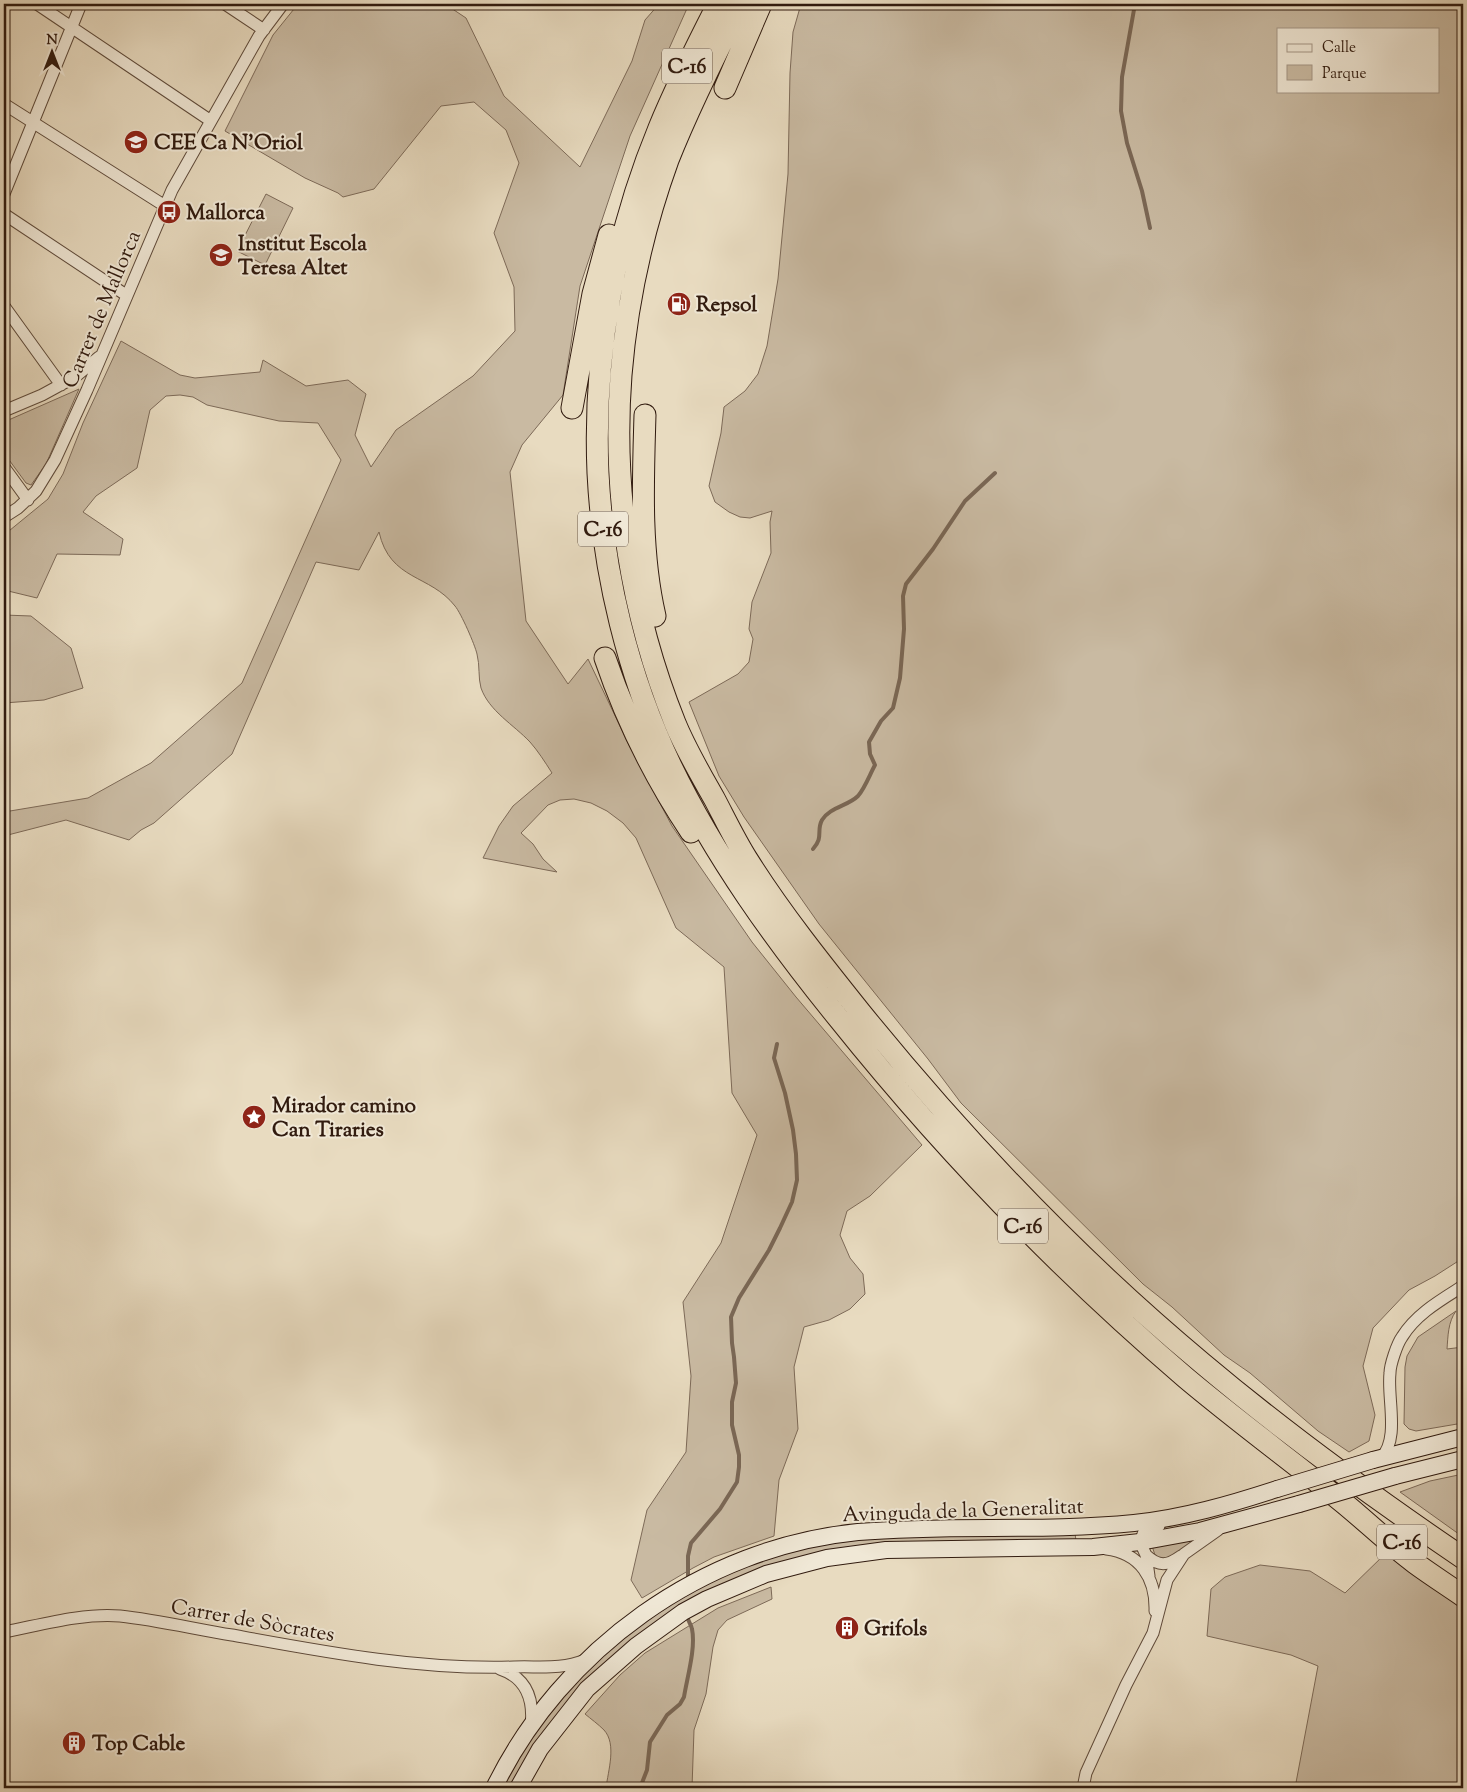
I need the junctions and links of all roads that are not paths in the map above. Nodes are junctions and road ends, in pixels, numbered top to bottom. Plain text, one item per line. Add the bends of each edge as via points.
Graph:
1 (37, 4) edge
2 (81, 4) edge
3 (225, 4) edge
4 (284, 4) edge
5 (718, 4) edge
6 (741, 4) edge
7 (760, 4) edge
8 (71, 28) junction
9 (264, 30) junction
10 (725, 88) dead end
11 (4, 104) edge
12 (211, 121) junction
13 (33, 123) junction
14 (658, 129) junction
15 (4, 194) edge
16 (165, 206) junction
17 (4, 214) edge
18 (126, 295) junction
19 (4, 306) edge
20 (100, 356) junction
21 (61, 384) junction
22 (572, 408) dead end
23 (4, 412) edge
24 (645, 415) dead end
25 (4, 467) edge
26 (28, 500) junction
27 (4, 517) edge
28 (605, 658) dead end
29 (700, 773) junction
30 (753, 904) junction
31 (1463, 1286) edge
32 (1463, 1437) edge
33 (1391, 1438) junction
34 (1416, 1449) junction
35 (1377, 1459) junction
36 (1463, 1459) edge
37 (1243, 1500) junction
38 (1341, 1501) junction
39 (1271, 1512) junction
40 (1093, 1547) junction
41 (1143, 1548) junction
42 (1184, 1554) junction
43 (1463, 1558) edge
44 (1150, 1576) junction
45 (1463, 1583) edge
46 (1463, 1596) edge
47 (4, 1632) edge
48 (1153, 1633) junction
49 (586, 1660) junction
50 (496, 1668) junction
51 (530, 1729) junction
52 (494, 1788) edge
53 (518, 1788) edge
54 (1083, 1788) edge

1 - 8 street
2 - 8 street
3 - 9 street
4 - 9 street, Carrer de Mallorca
5 - 14 highway, C-16
6 - 29 highway, C-16 via 683,126 656,196 632,292 621,379 619,467 634,583 663,690 687,750
7 - 10 highway
8 - 12 street
8 - 13 street
9 - 12 street, Carrer de Mallorca
11 - 13 street
12 - 16 street, Carrer de Mallorca
13 - 15 street
13 - 16 street
14 - 22 highway via 634,165 601,263
14 - 30 highway, C-16 via 623,236 604,334 598,441 604,534 623,631 657,734 702,825
16 - 18 street, Carrer de Mallorca
17 - 18 street
18 - 20 street, Carrer de Mallorca
19 - 21 street
20 - 21 street
20 - 26 street, Carrer de Mallorca via 55,460
21 - 23 street
24 - 29 highway via 644,524 649,581 667,667
25 - 26 street
26 - 27 street, Carrer de Mallorca
28 - 30 highway via 636,737 668,795 722,877
29 - 43 highway, C-16 via 746,857 831,975 944,1112 1033,1207 1122,1293 1230,1386 1321,1458
30 - 38 highway, C-16 via 870,1058 1019,1222 1183,1375
31 - 33 street via 1419,1316 1401,1338 1390,1372
32 - 34 street, Avinguda de la Generalitat
33 - 34 street via 1395,1444
33 - 35 street via 1386,1453
34 - 35 street, Avinguda de la Generalitat
35 - 37 street, Avinguda de la Generalitat, bridge
36 - 39 street, Avinguda de la Generalitat, bridge
37 - 41 street via 1220,1514 1145,1529
37 - 49 street, Avinguda de la Generalitat via 1136,1523 856,1532 810,1540 764,1552 682,1589 627,1625
38 - 45 highway, C-16
38 - 46 highway via 1412,1561
39 - 41 street, Avinguda de la Generalitat
39 - 42 street via 1215,1531
40 - 41 street, Avinguda de la Generalitat
40 - 44 street via 1129,1556
40 - 53 street, Avinguda de la Generalitat via 886,1550 827,1558 766,1574 707,1599 664,1624 636,1646 587,1689 540,1750
41 - 42 street via 1154,1563 1172,1563
41 - 44 street
42 - 48 street via 1167,1580
44 - 48 street via 1154,1590
47 - 50 street, Carrer de Sòcrates via 78,1618 120,1616 349,1657
48 - 54 street via 1089,1766
49 - 50 street, Carrer de Sòcrates via 554,1668
49 - 51 street, Avinguda de la Generalitat
50 - 51 street, Carrer de Sòcrates via 508,1672 524,1685 532,1703
51 - 52 street, Avinguda de la Generalitat

